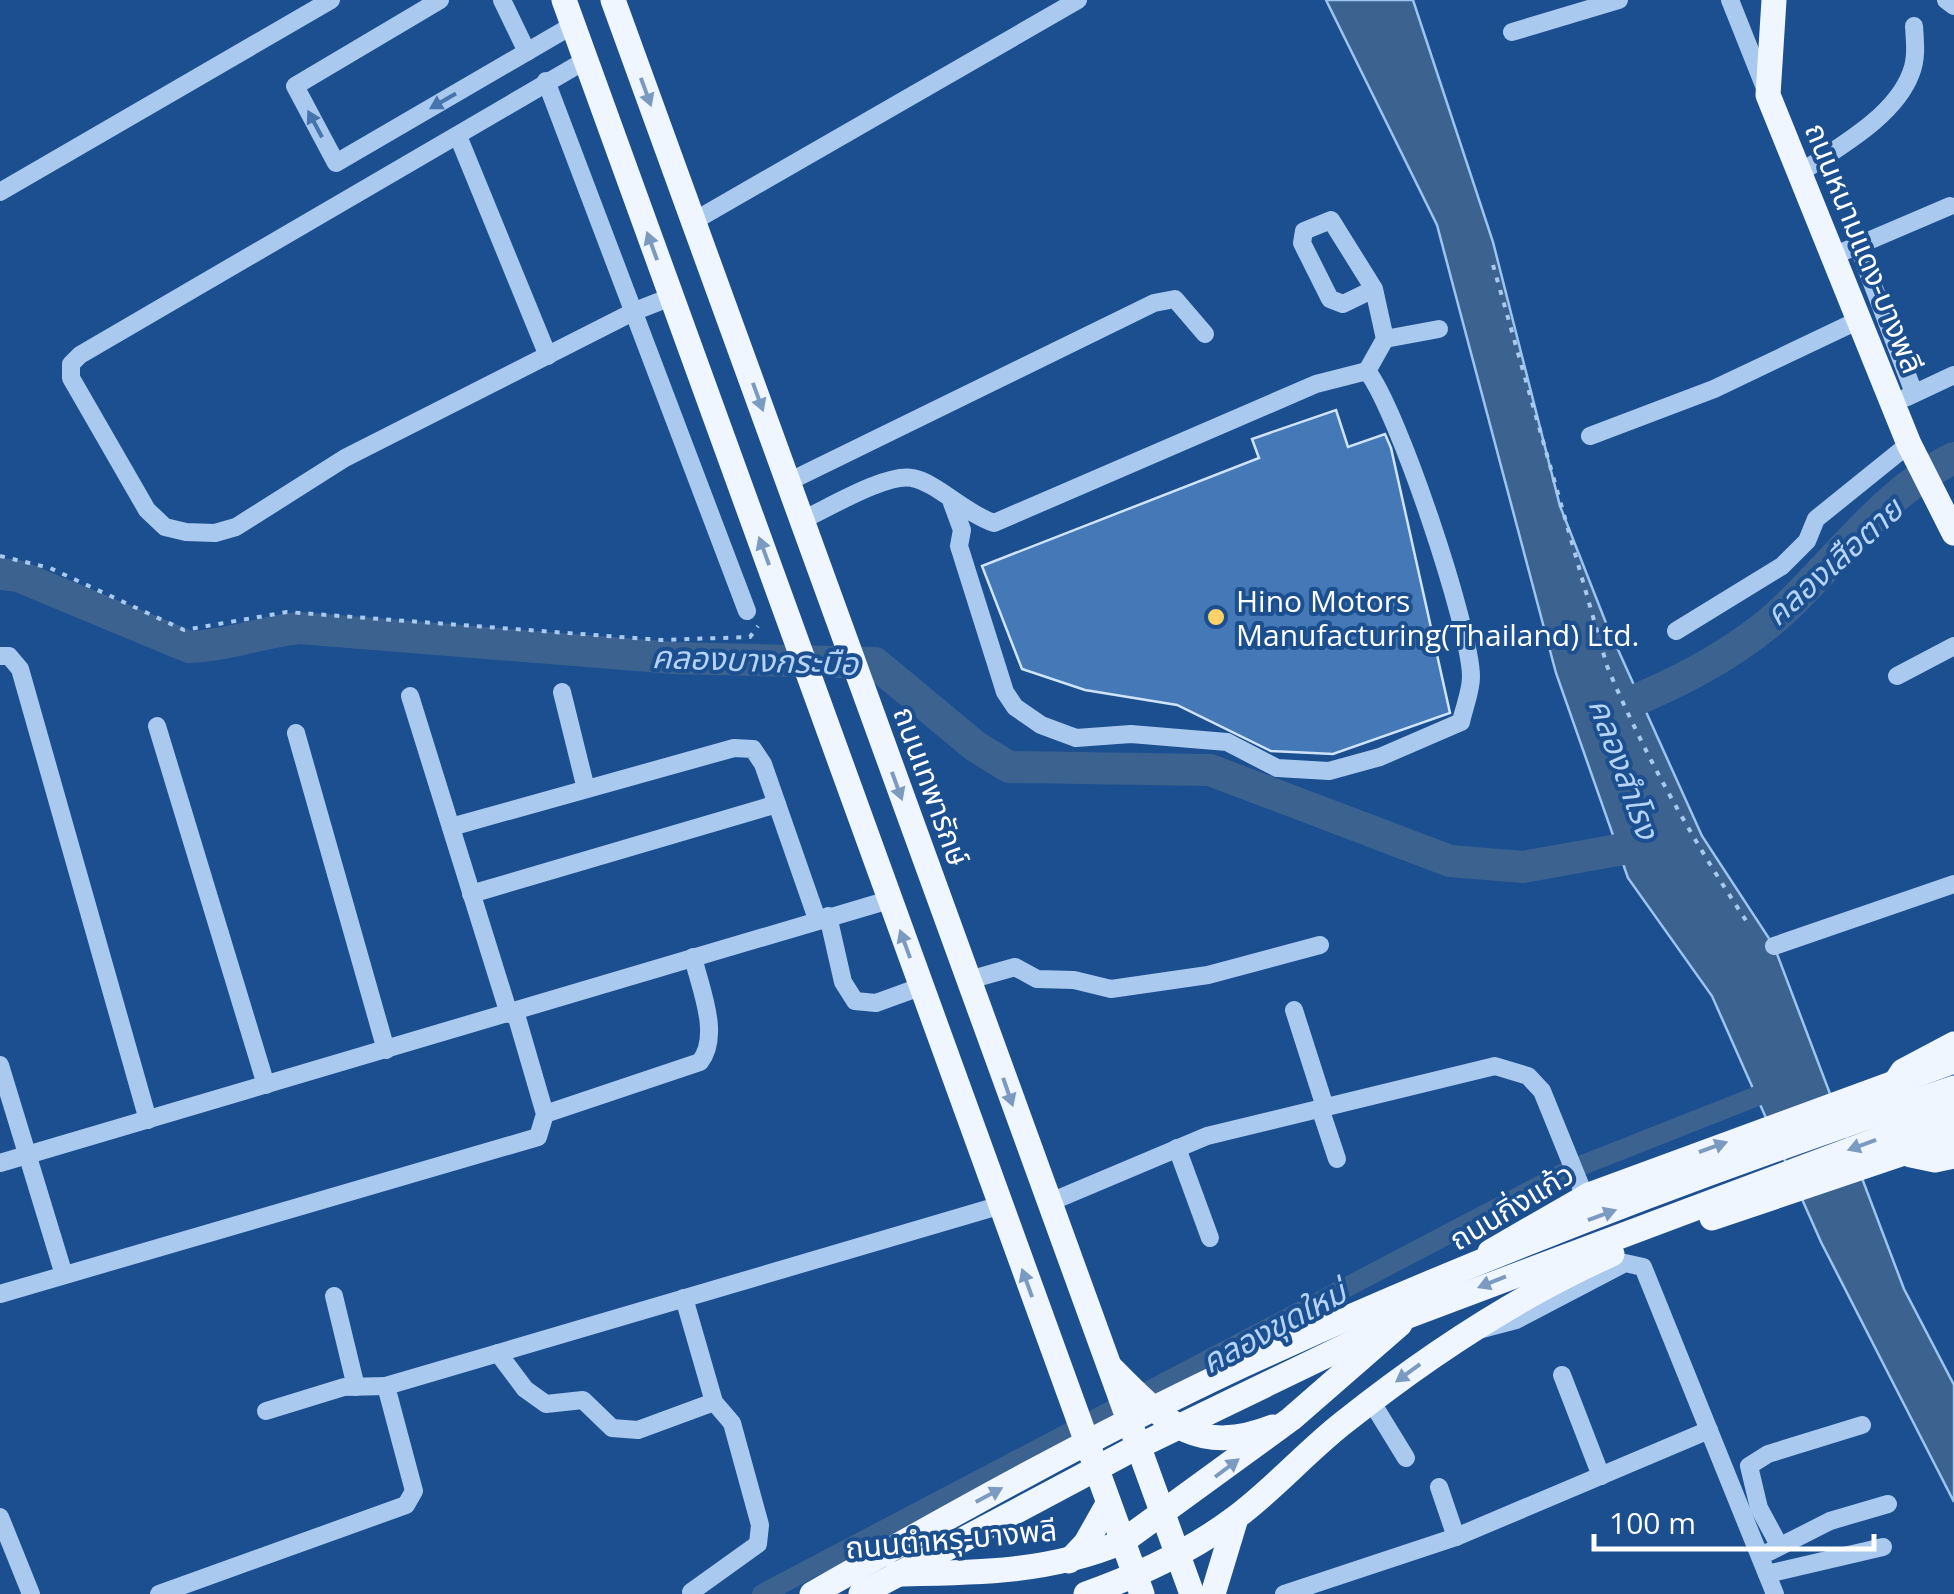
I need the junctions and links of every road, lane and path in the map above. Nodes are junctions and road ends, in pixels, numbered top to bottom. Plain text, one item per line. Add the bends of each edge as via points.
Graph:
1 (331, 0) edge
2 (440, 0) edge
3 (502, 0) edge
4 (564, 0) edge
5 (614, 0) edge
6 (1078, 0) edge
7 (1619, 0) edge
8 (1730, 0) edge
9 (1774, 0) edge
10 (1946, 0) edge
11 (1954, 6) edge
12 (573, 25) junction
13 (1914, 26) dead end
14 (1512, 32) dead end
15 (528, 52) junction
16 (586, 60) junction
17 (546, 81) junction
18 (1768, 96) junction
19 (458, 136) junction
20 (674, 168) junction
21 (1800, 173) junction
22 (630, 185) junction
23 (0, 192) edge
24 (1950, 206) dead end
25 (694, 220) junction
26 (1858, 246) junction
27 (1833, 256) junction
28 (1494, 265) dead end
29 (1374, 289) junction
30 (671, 297) junction
31 (635, 311) junction
32 (1859, 320) junction
33 (1439, 328) dead end
34 (1205, 334) dead end
35 (1384, 339) junction
36 (548, 356) junction
37 (1367, 371) junction
38 (1954, 374) edge
39 (1904, 398) junction
40 (1590, 436) dead end
41 (1913, 452) junction
42 (788, 482) junction
43 (952, 503) junction
44 (802, 520) junction
45 (1954, 533) edge
46 (0, 556) edge
47 (753, 615) joint
48 (1676, 631) dead end
49 (1954, 646) edge
50 (0, 656) edge
51 (1897, 676) dead end
52 (562, 692) dead end
53 (410, 696) dead end
54 (158, 726) dead end
55 (296, 733) dead end
56 (586, 789) junction
57 (778, 804) junction
58 (451, 827) junction
59 (1954, 884) edge
60 (471, 894) junction
61 (889, 900) junction
62 (823, 918) junction
63 (1749, 925) dead end
64 (1320, 945) dead end
65 (1774, 946) dead end
66 (694, 957) junction
67 (969, 980) junction
68 (920, 987) junction
69 (1294, 1010) dead end
70 (512, 1012) junction
71 (1954, 1044) edge
72 (386, 1050) junction
73 (1954, 1061) edge
74 (0, 1065) edge
75 (266, 1085) junction
76 (1954, 1088) edge
77 (1323, 1108) junction
78 (1954, 1111) edge
79 (546, 1114) junction
80 (148, 1120) junction
81 (1954, 1136) edge
82 (1177, 1148) junction
83 (27, 1156) junction
84 (1954, 1156) edge
85 (1337, 1159) dead end
86 (0, 1164) edge
87 (1584, 1189) junction
88 (1048, 1203) junction
89 (998, 1206) junction
90 (1210, 1238) dead end
91 (64, 1275) junction
92 (0, 1294) edge
93 (334, 1296) dead end
94 (684, 1298) junction
95 (1471, 1329) junction
96 (498, 1353) junction
97 (1105, 1362) junction
98 (1562, 1375) dead end
99 (386, 1386) junction
100 (356, 1388) junction
101 (1371, 1401) junction
102 (714, 1402) junction
103 (266, 1411) dead end
104 (1291, 1419) junction
105 (1862, 1425) dead end
106 (1709, 1430) junction
107 (1406, 1458) dead end
108 (1600, 1476) junction
109 (1439, 1487) dead end
110 (1108, 1504) junction
111 (1888, 1504) dead end
112 (1164, 1516) junction
113 (0, 1517) edge
114 (1236, 1518) junction
115 (1456, 1536) junction
116 (1122, 1542) junction
117 (1779, 1545) junction
118 (1884, 1547) dead end
119 (1178, 1555) junction
120 (1069, 1561) junction
121 (1764, 1566) junction
122 (1138, 1584) edge
123 (179, 1590) edge
124 (691, 1592) edge
125 (31, 1594) edge
126 (159, 1594) edge
127 (795, 1594) edge
128 (812, 1594) edge
129 (861, 1594) edge
130 (1086, 1594) edge
131 (1192, 1594) edge
132 (1213, 1594) edge
133 (1284, 1594) edge
134 (1775, 1594) edge

1 - 23 street
15 -> 2 street via 336,163 295,86
3 - 15 street
4 - 12 main road
5 -> 20 main road, ถนนเทพารักษ์
6 - 25 street
7 - 14 street
8 - 18 street, ถนนหนามแดง-บางพลี
9 - 18 main road, ถนนหนามแดง-บางพลี
10 - 11 street
12 - 15 street
12 - 16 main road
13 - 21 street via 1915,57 1902,91
16 - 17 street
16 - 22 main road
17 - 19 street
17 - 31 street
18 - 21 main road, ถนนหนามแดง-บางพลี
19 - 36 street
19 - 36 street via 96,345 71,364 70,378 147,510 165,527 215,533 236,528 345,458
20 - 22 main road
20 - 25 main road, ถนนเทพารักษ์
21 - 27 main road, ถนนหนามแดง-บางพลี
30 -> 22 main road
24 - 26 street
25 -> 42 main road, ถนนเทพารักษ์
26 - 27 street
26 - 39 street
27 - 32 main road, ถนนหนามแดง-บางพลี
28 - 63 path via 1606,666 1696,845
29 - 29 street via 1343,304 1330,299 1302,244 1304,231 1332,220
29 - 35 street
30 - 31 street
61 -> 30 main road
31 - 36 street
31 - 47 street
32 - 39 main road, ถนนหนามแดง-บางพลี
32 - 40 street via 1714,389
33 - 35 street
34 - 42 street via 1175,299 1154,302
35 - 37 street
37 - 43 street via 1316,384 994,524
37 - 43 street via 1378,383 1454,588 1472,678 1460,722 1380,757 1329,772 1277,768 1227,742 1122,734 1076,738 1041,725 1004,692
38 - 39 street
39 - 41 main road, ถนนหนามแดง-บางพลี
41 - 45 main road, ถนนหนามแดง-บางพลี
41 - 48 street via 1816,519 1782,566
42 - 44 main road, ถนนเทพารักษ์
43 - 44 street via 913,478 894,478
44 -> 67 main road, ถนนเทพารักษ์
46 - 47 path via 50,568 184,630 287,612 735,640 750,637
49 - 51 street
50 - 80 street via 9,656 20,670
52 - 56 street
53 - 58 street
54 - 75 street
55 - 72 street
56 - 57 street via 734,748 752,749
56 - 58 street
57 - 60 street
57 - 62 street
58 - 60 street
59 - 65 street
60 - 70 street
61 - 62 street
68 -> 61 main road
62 - 66 street
62 - 68 street via 842,982 855,1001 876,1002
64 - 67 street via 1208,974 1111,989 1037,979 1015,967
66 - 70 street
66 - 79 street via 710,1034 700,1062
67 -> 88 main road, ถนนเทพารักษ์
68 - 89 main road
69 - 77 street
70 - 72 street
70 - 79 street
71 - 84 main road via 1904,1071 1890,1094 1912,1155
72 - 75 street
87 -> 73 main road, ถนนกิ่งแก้ว, bridge
74 - 83 street
75 - 80 street
128 -> 76 main road, bridge via 1044,1465 1368,1309 1564,1228
77 - 82 street
77 - 85 street
77 - 87 street via 1494,1066 1528,1076 1542,1091
78 -> 129 main road, bridge via 1408,1316 1135,1448
79 - 91 street via 538,1137 526,1142
80 - 83 street
81 - 95 main road, bridge via 1612,1254
82 - 88 street
82 - 90 street
83 - 86 street
83 - 91 street
87 - 104 main road, ถนนกิ่งแก้ว via 1442,1288
88 - 97 main road, ถนนเทพารักษ์
89 - 94 street
110 -> 89 main road, bridge
91 - 92 street
93 - 100 street
94 - 96 street
94 - 102 street
95 -> 101 main road
95 - 106 street via 1509,1323 1616,1267 1638,1264 1647,1272
96 - 99 street
96 - 102 street via 524,1388 546,1404 584,1400 612,1428 638,1430
97 - 104 main road via 1184,1432 1245,1435
97 - 112 main road, ถนนเทพารักษ์, bridge
98 - 108 street
99 - 100 street
99 - 123 street via 414,1498
100 - 103 street
101 - 107 street
101 - 114 main road
102 - 124 street via 732,1423 760,1525 758,1544
112 -> 104 main road, ถนนกิ่งแก้ว
105 - 117 street via 1748,1466 1759,1508
106 - 108 street
106 - 121 street
108 - 115 street
109 - 115 street
110 - 116 main road
110 - 120 main road
111 - 117 street
112 - 116 main road, ถนนตำหรุ-บางพลี
112 - 119 main road, ถนนเทพารักษ์
113 - 125 street
114 - 119 main road
114 - 132 main road
115 - 133 street
116 - 120 main road, ถนนตำหรุ-บางพลี
116 - 122 main road
117 - 121 street
118 - 121 street
119 - 122 main road
119 - 131 main road, ถนนเทพารักษ์
120 - 127 main road, ถนนตำหรุ-บางพลี, bridge via 974,1573 870,1575
121 - 134 street
122 - 130 main road
123 - 126 street

